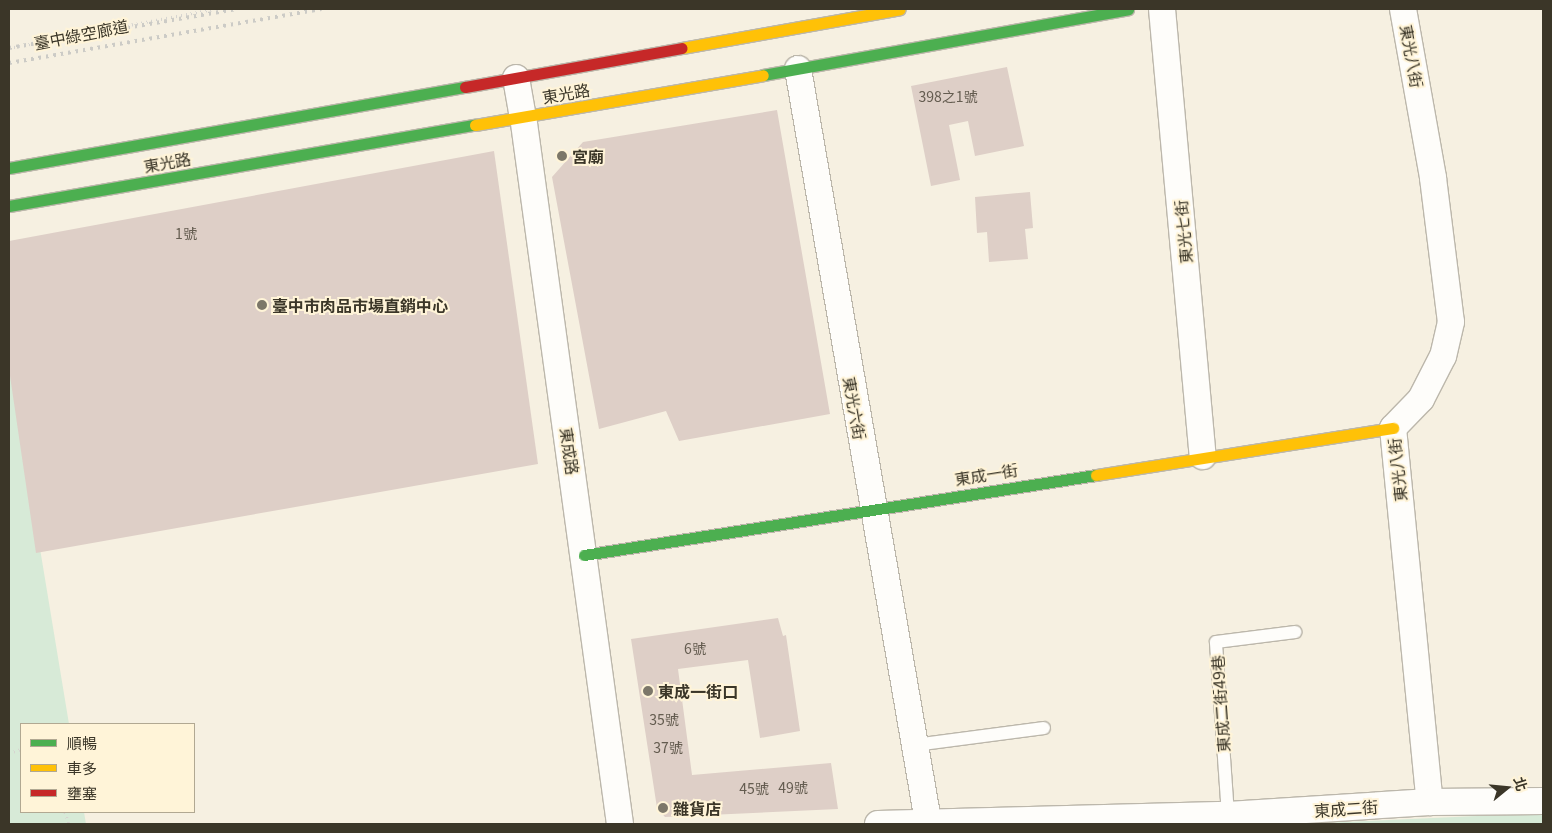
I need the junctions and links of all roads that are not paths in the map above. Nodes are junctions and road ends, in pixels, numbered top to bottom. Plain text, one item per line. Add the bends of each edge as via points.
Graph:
1 (900, 9) edge
2 (1128, 9) edge
3 (1162, 9) edge
4 (1403, 9) edge
5 (798, 69) junction
6 (516, 78) junction
7 (524, 116) junction
8 (9, 168) edge
9 (9, 206) edge
10 (1392, 428) junction
11 (1204, 456) junction
12 (873, 508) junction
13 (584, 555) junction
14 (1295, 632) dead end
15 (1044, 728) dead end
16 (915, 745) junction
17 (1543, 801) edge
18 (1430, 802) junction
19 (1228, 815) junction
20 (928, 821) junction
21 (620, 824) edge
22 (878, 824) edge

1 - 6 street, 東光路
2 - 5 street, 東光路
3 - 11 street, 東光七街
4 - 10 street, 東光八街 via 1433,178 1450,322 1443,356 1421,399
5 - 7 street, 東光路
5 - 12 street, 東光六街
6 - 7 street, 東成路
6 - 8 street, 東光路
7 - 9 street, 東光路
7 - 13 street, 東成路
10 - 11 street, 東成一街
10 - 18 street, 東光八街
11 - 12 street, 東成一街
12 - 13 street, 東成一街
12 - 16 street, 東光六街
13 - 21 street, 東成路
14 - 19 lane, 東成二街49巷 via 1216,642
15 - 16 lane
16 - 20 street, 東光六街
17 - 18 street, 東成二街
18 - 19 street, 東成二街
19 - 20 street, 東成二街
20 - 22 street, 東成二街

